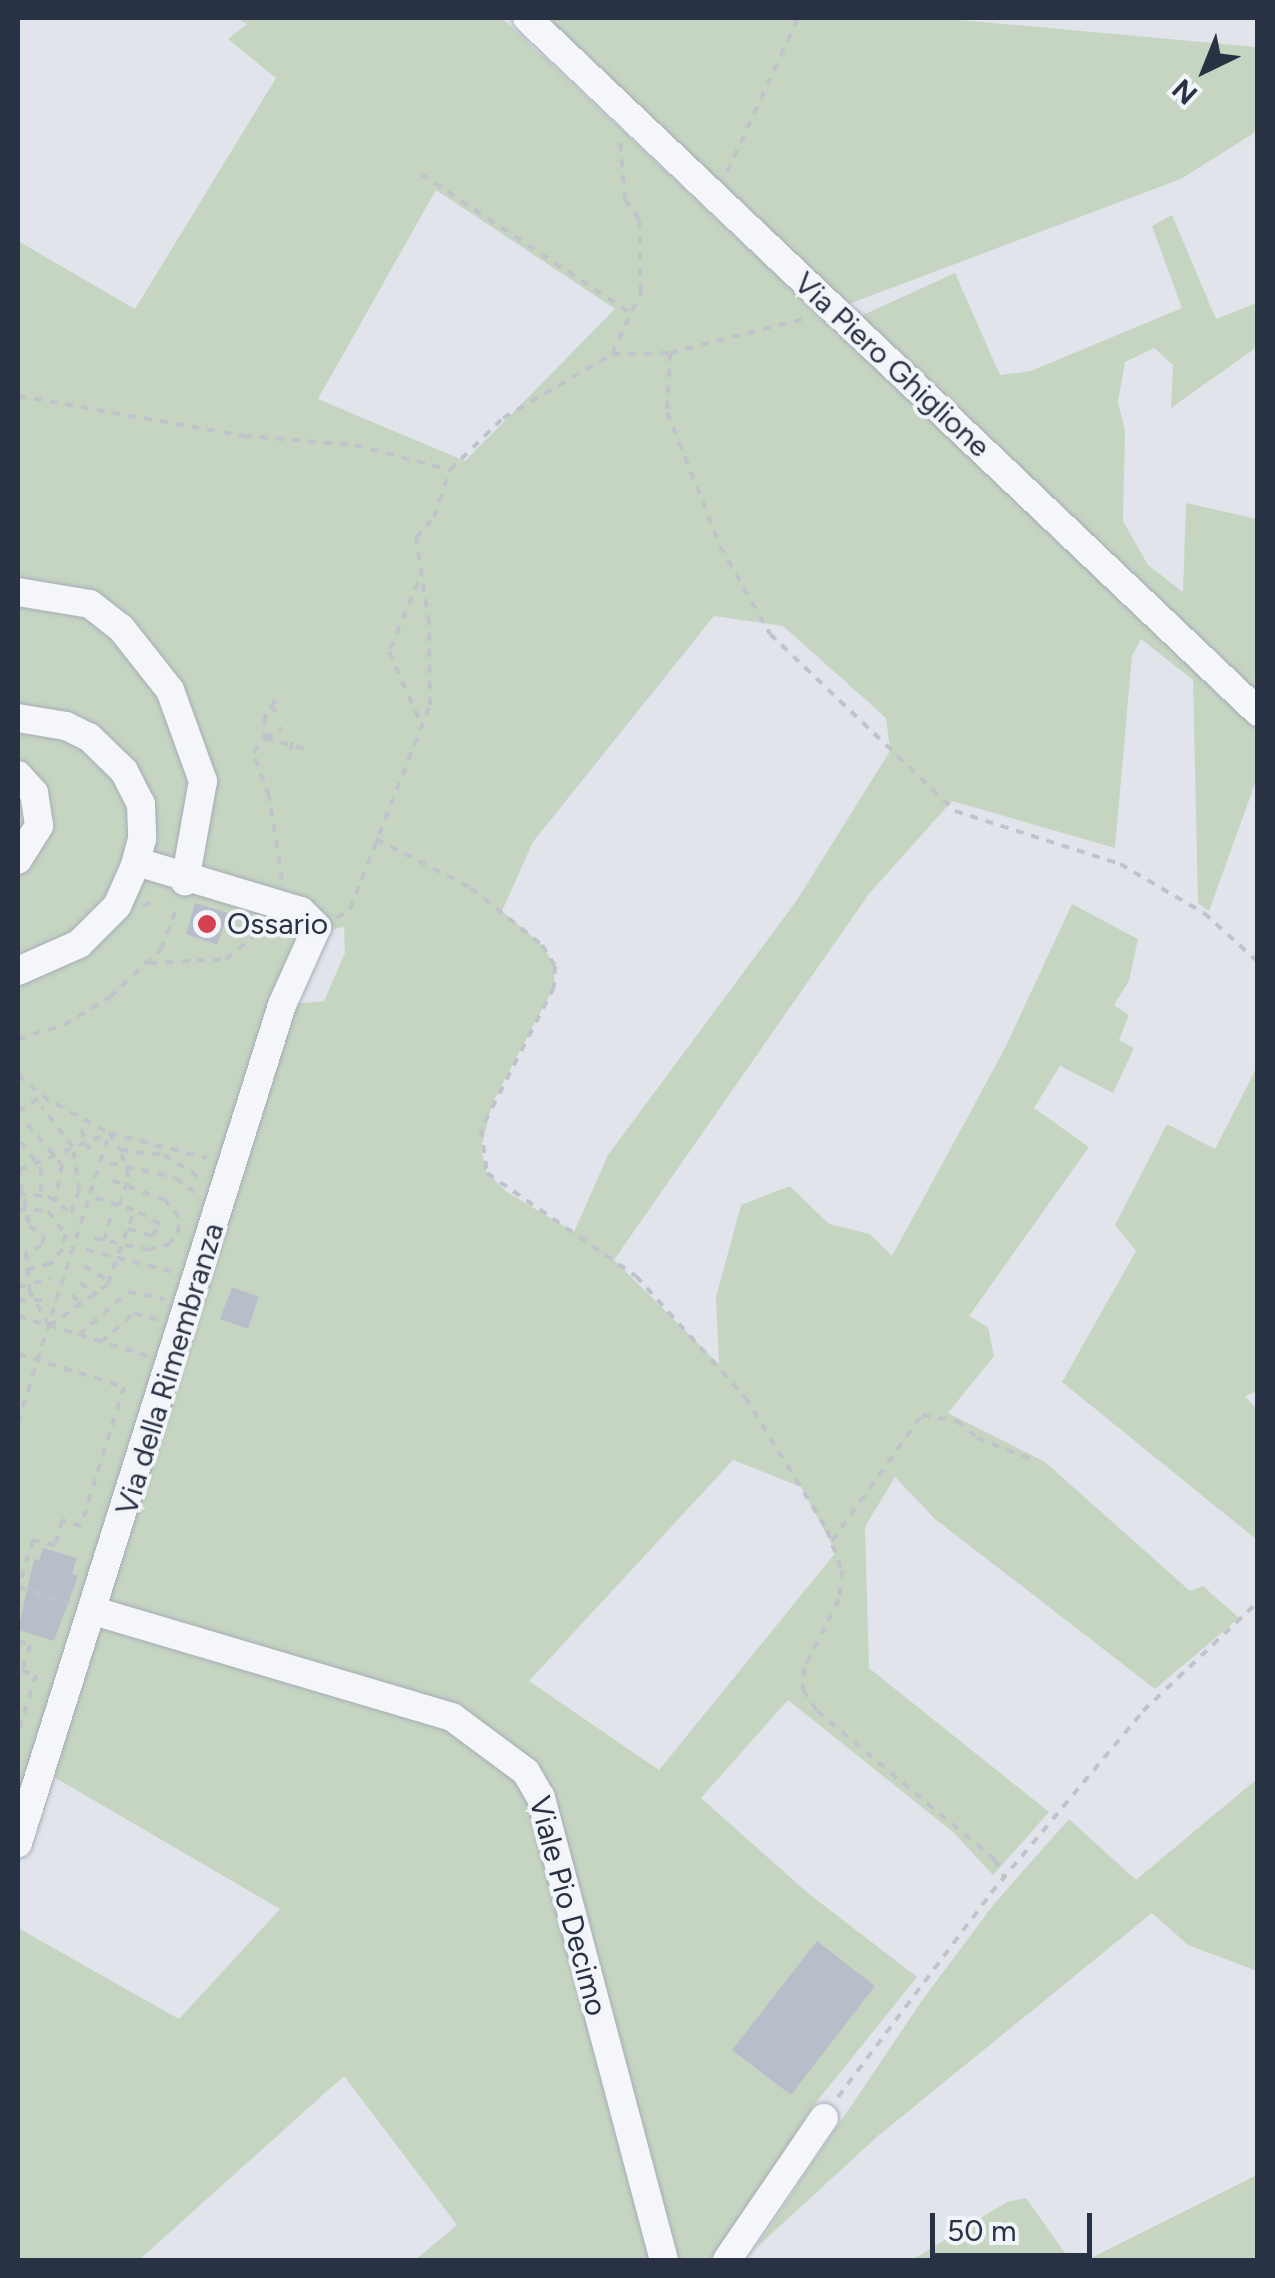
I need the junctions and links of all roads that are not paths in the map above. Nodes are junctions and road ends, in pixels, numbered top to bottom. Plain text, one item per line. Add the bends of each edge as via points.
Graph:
1 (527, 18) edge
2 (18, 592) edge
3 (1258, 712) edge
4 (18, 718) edge
5 (18, 776) edge
6 (18, 860) edge
7 (134, 868) junction
8 (186, 878) junction
9 (18, 971) edge
10 (94, 1611) junction
11 (18, 1843) edge
12 (824, 2118) road end
13 (664, 2260) edge
14 (727, 2260) edge

1 - 3 street, Via Piero Ghiglione
2 - 8 street via 90,604 120,628 170,690 203,781
4 - 7 street via 78,731 124,771 141,804
5 - 6 street via 34,793 40,826
7 - 8 street via 144,864
7 - 9 street via 124,894 95,930 57,956
8 - 10 street, Via della Rimembranza via 286,906 314,920 315,933 282,1005
10 - 11 street, Via della Rimembranza
10 - 13 street, Viale Pio Decimo via 452,1717 526,1772 541,1798
12 - 14 street

